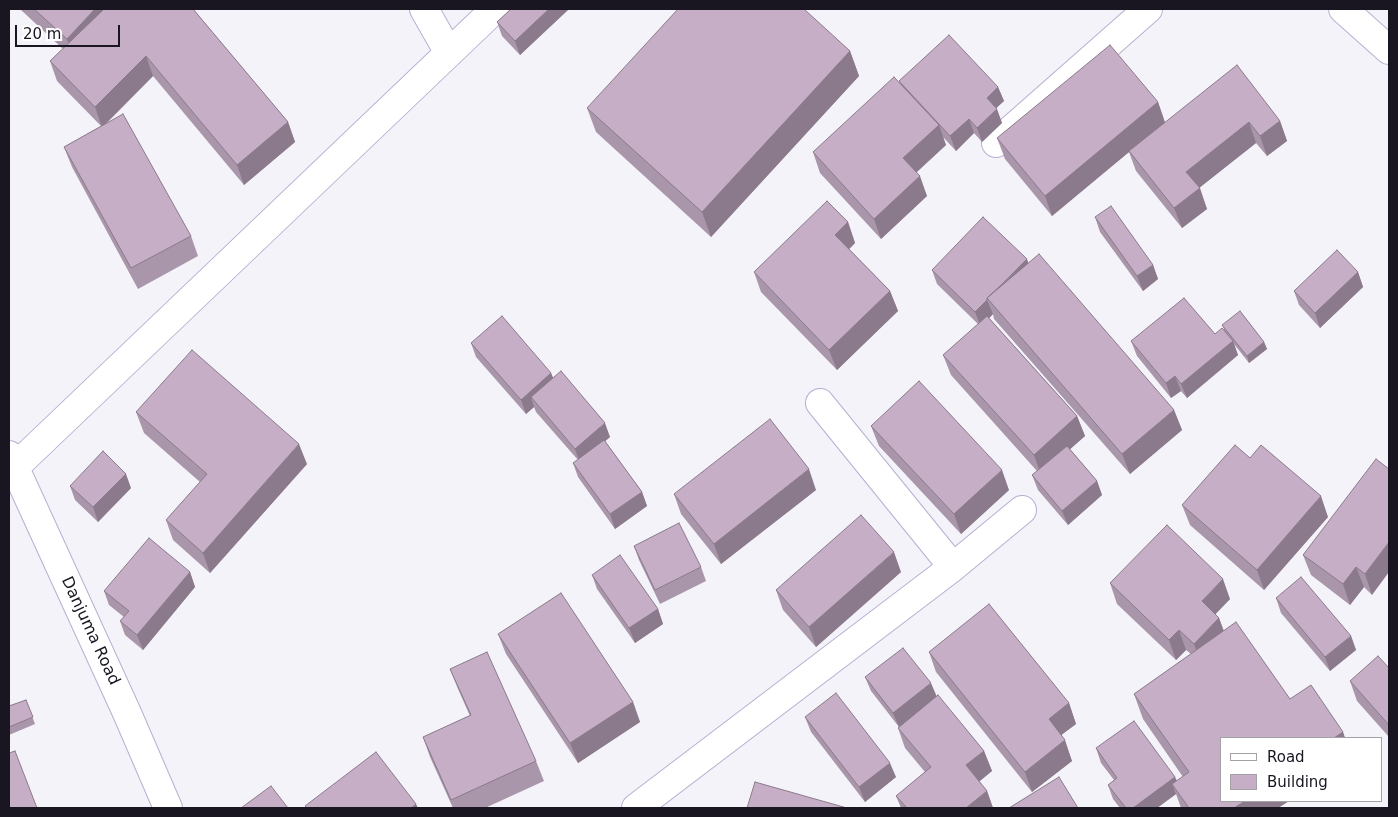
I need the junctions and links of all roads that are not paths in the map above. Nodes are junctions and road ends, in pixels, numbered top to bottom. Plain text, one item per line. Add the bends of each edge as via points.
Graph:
1 (424, 9) edge
2 (495, 9) edge
3 (1148, 9) edge
4 (1343, 9) edge
5 (1389, 50) edge
6 (449, 53) junction
7 (996, 143) dead end
8 (820, 403) dead end
9 (12, 461) edge
10 (1022, 510) dead end
11 (953, 567) junction
12 (168, 808) edge
13 (636, 808) edge

1 - 6 street
2 - 6 street
3 - 7 street
4 - 5 street
6 - 9 street
8 - 11 street
9 - 12 street, Danjuma Road
10 - 11 street
11 - 13 street

